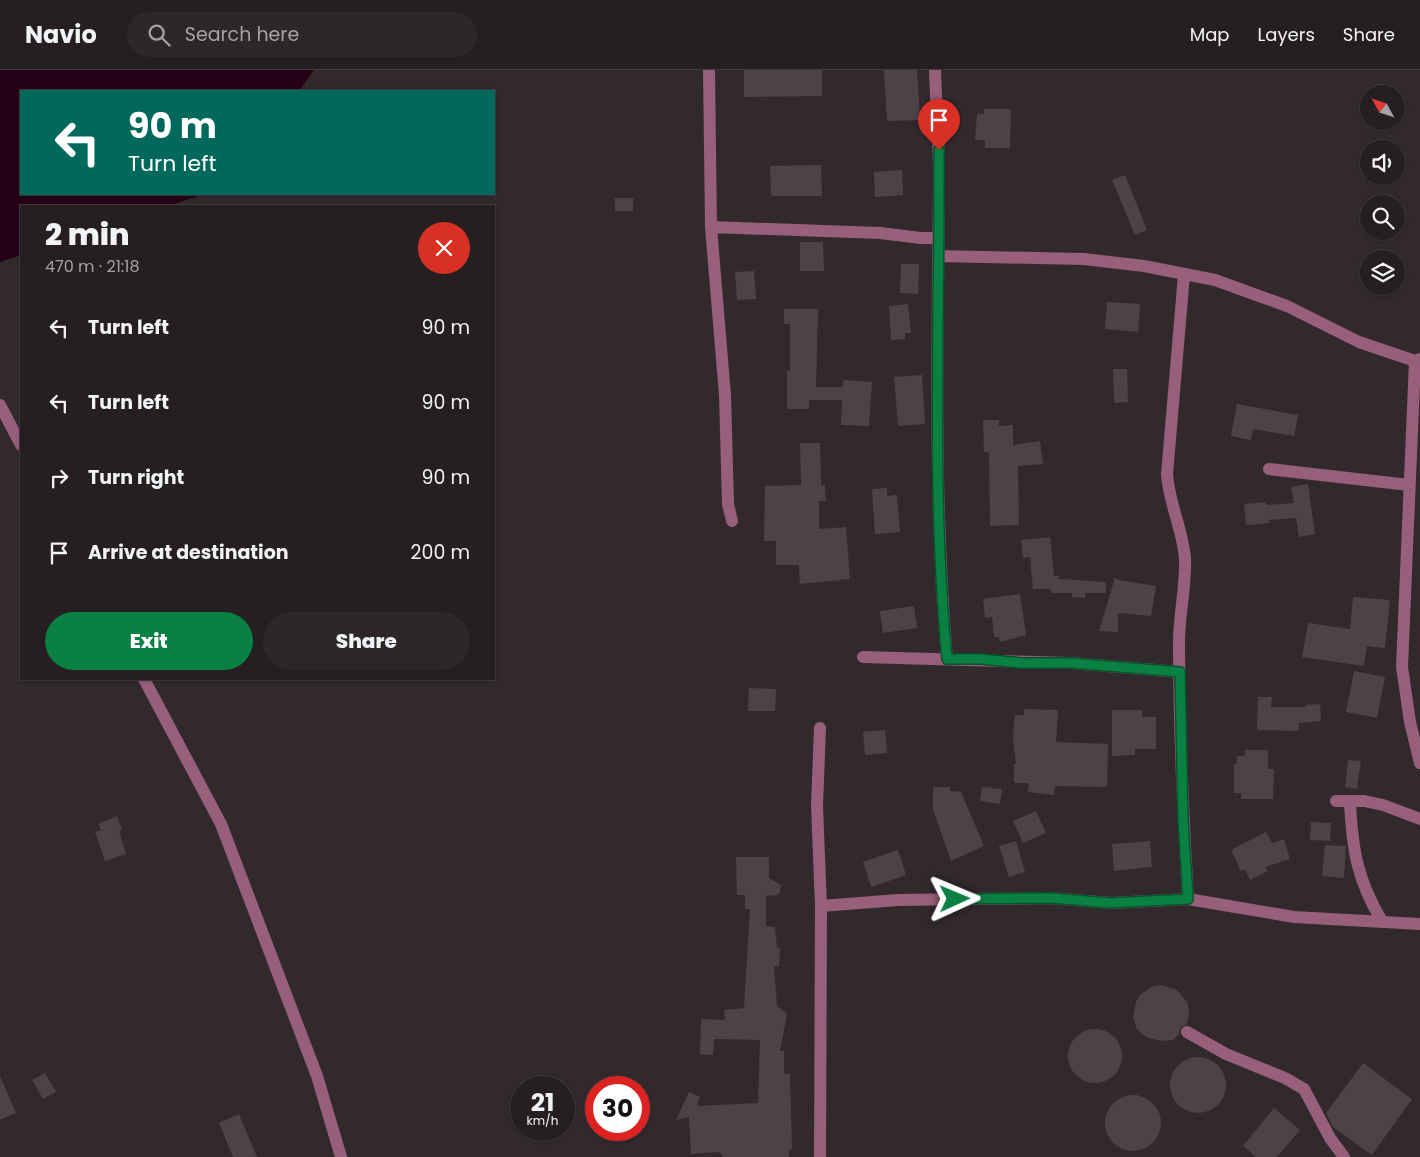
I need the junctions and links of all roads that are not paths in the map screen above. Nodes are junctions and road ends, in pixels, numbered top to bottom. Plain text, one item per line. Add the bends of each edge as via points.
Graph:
1 (709, 70) edge
2 (935, 70) edge
3 (711, 226) junction
4 (938, 238) junction
5 (938, 256) junction
6 (1184, 275) junction
7 (1417, 360) edge
8 (0, 405) edge
9 (20, 443) edge
10 (1269, 469) dead end
11 (1409, 484) junction
12 (732, 521) dead end
13 (863, 657) dead end
14 (947, 659) junction
15 (1180, 672) junction
16 (145, 680) edge
17 (820, 728) dead end
18 (1420, 763) edge
19 (1336, 801) dead end
20 (1350, 801) junction
21 (1420, 819) edge
22 (1188, 899) junction
23 (821, 906) junction
24 (1382, 921) junction
25 (1420, 924) edge
26 (1187, 1032) dead end
27 (341, 1157) edge
28 (820, 1157) edge
29 (1344, 1157) edge

1 - 3 street
2 - 4 street via 939,150
3 - 4 street via 880,232
3 - 12 street via 725,395 728,504
4 - 5 street
5 - 6 street via 1084,259 1144,266
5 - 14 street via 939,540
6 - 7 street via 1215,280 1287,306 1359,342
6 - 15 street via 1167,474 1168,491 1183,541 1185,560
7 - 11 street
8 - 9 street
10 - 11 street
11 - 18 street via 1402,667
13 - 14 street
14 - 15 street via 1071,663
15 - 22 street
16 - 27 street via 221,824 314,1067
17 - 23 street via 817,806
19 - 20 street
20 - 21 street via 1383,805
20 - 24 street via 1361,882
22 - 23 street via 1110,903 1051,898 898,900
22 - 24 street via 1294,918
23 - 28 street
24 - 25 street
26 - 29 street via 1226,1054 1304,1089

